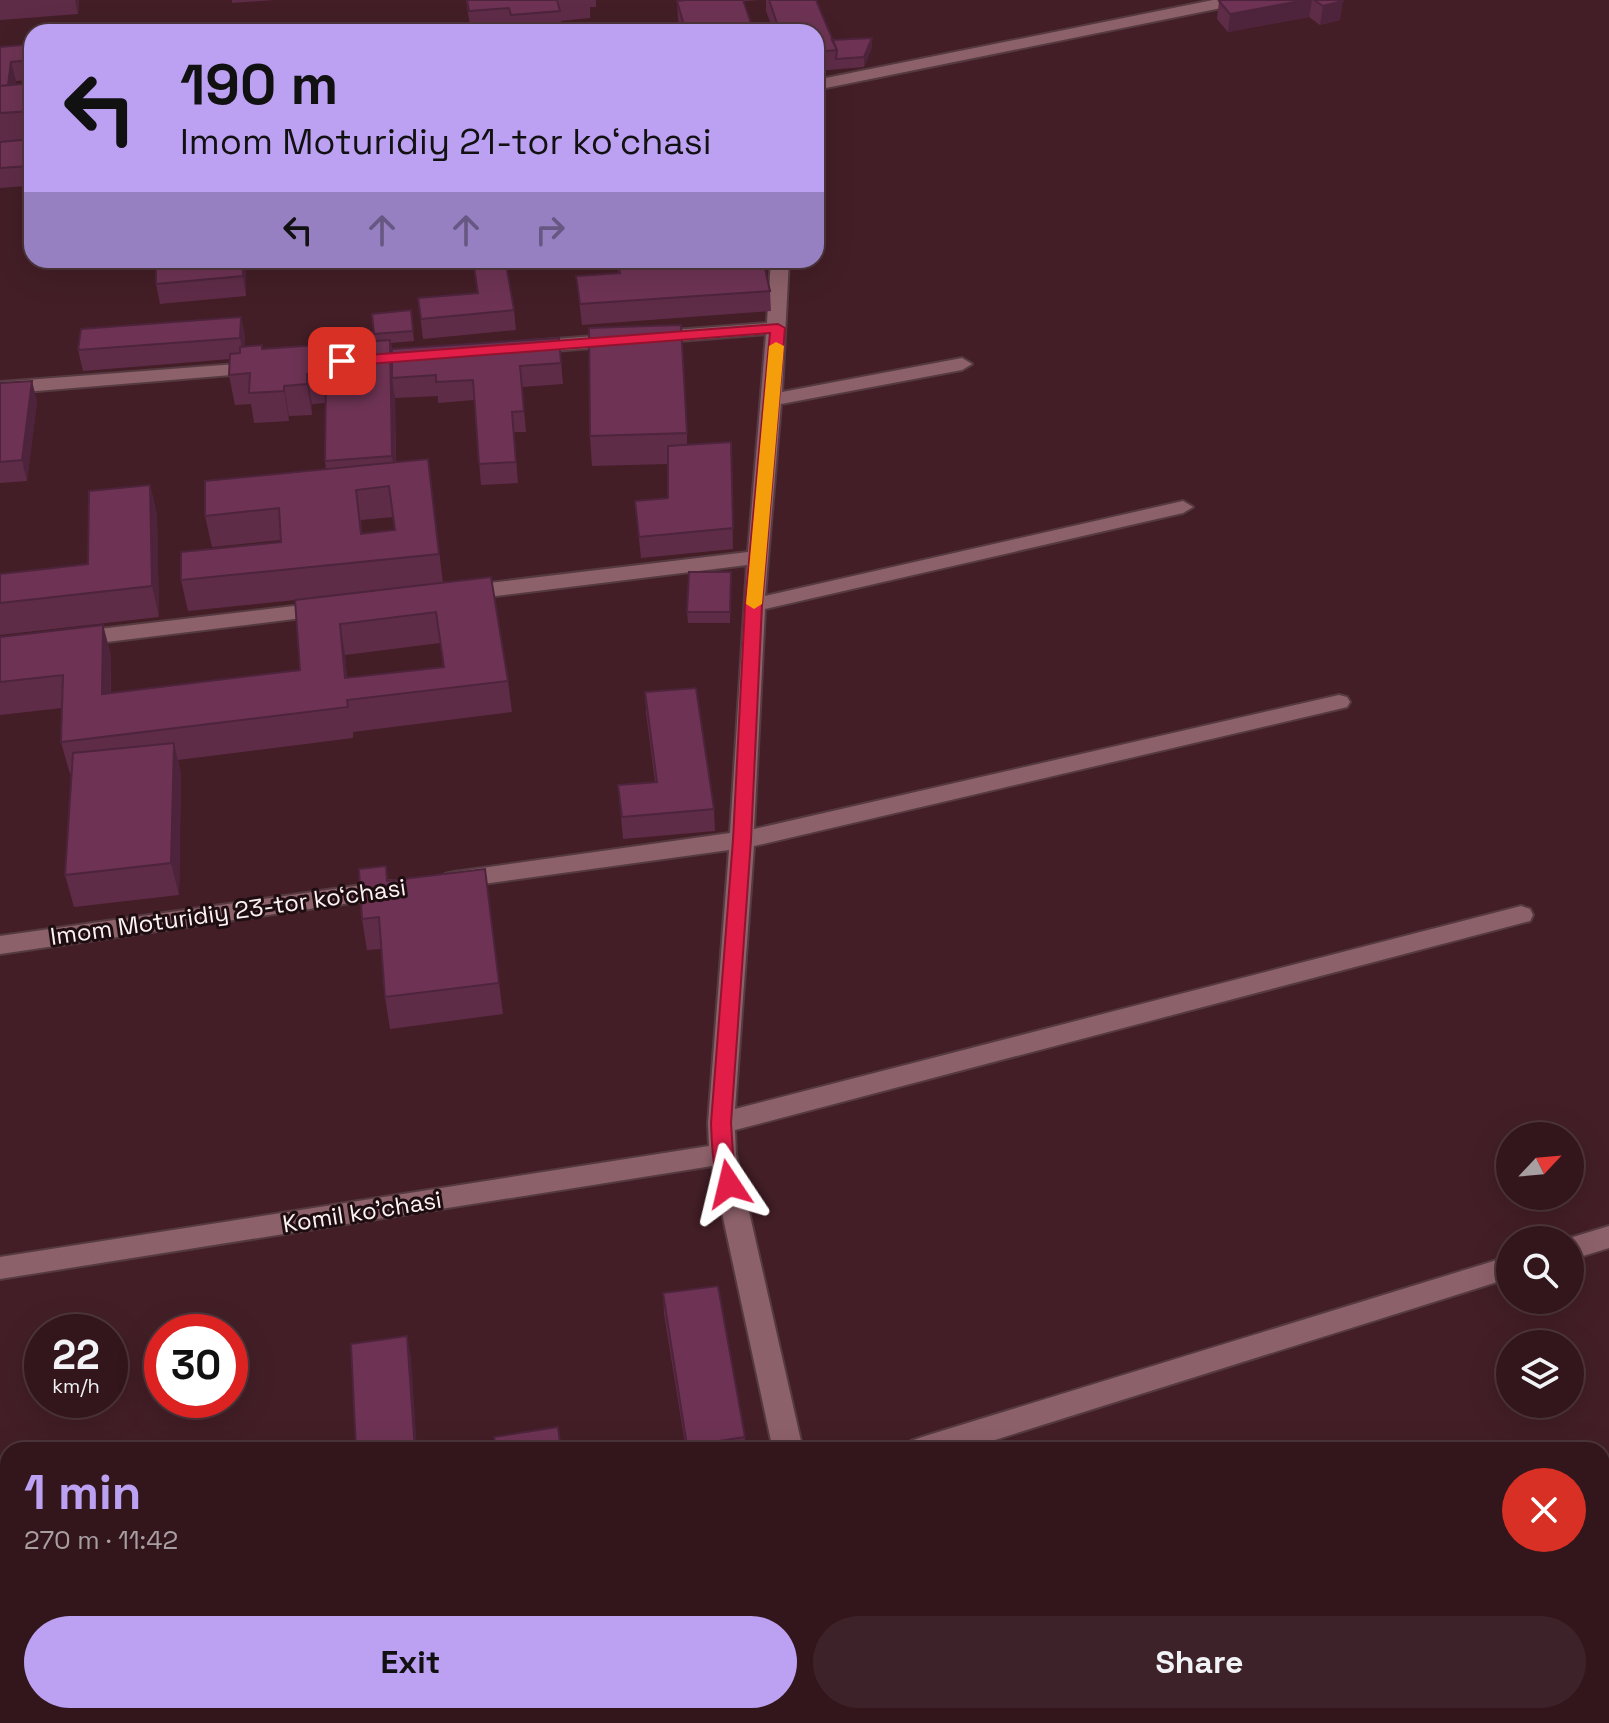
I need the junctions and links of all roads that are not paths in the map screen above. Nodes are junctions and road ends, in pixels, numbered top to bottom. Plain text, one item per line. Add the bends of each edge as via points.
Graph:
1 (1236, 0) edge
2 (824, 83) edge
3 (780, 268) edge
4 (778, 328) junction
5 (508, 349) edge
6 (962, 364) dead end
7 (286, 366) edge
8 (0, 388) edge
9 (772, 400) junction
10 (1183, 507) dead end
11 (757, 557) junction
12 (442, 595) edge
13 (754, 605) junction
14 (347, 606) edge
15 (47, 642) edge
16 (1339, 702) dead end
17 (742, 840) junction
18 (1521, 915) dead end
19 (0, 945) edge
20 (721, 1123) junction
21 (723, 1154) junction
22 (1609, 1237) edge
23 (1584, 1245) edge
24 (0, 1268) edge
25 (1496, 1271) edge
26 (786, 1442) edge
27 (948, 1442) edge

1 - 2 street
3 - 4 street
4 - 5 street
4 - 9 street
6 - 9 street
7 - 8 street
9 - 11 street
10 - 13 street
11 - 12 street
11 - 13 street
13 - 17 street
14 - 15 street
16 - 17 street, Imom Moturidiy 23-tor koʻchasi
17 - 19 street, Imom Moturidiy 23-tor koʻchasi
17 - 20 street
18 - 20 street
20 - 21 street
21 - 24 street, Komil ko'chasi
21 - 26 street
22 - 23 street
25 - 27 street

